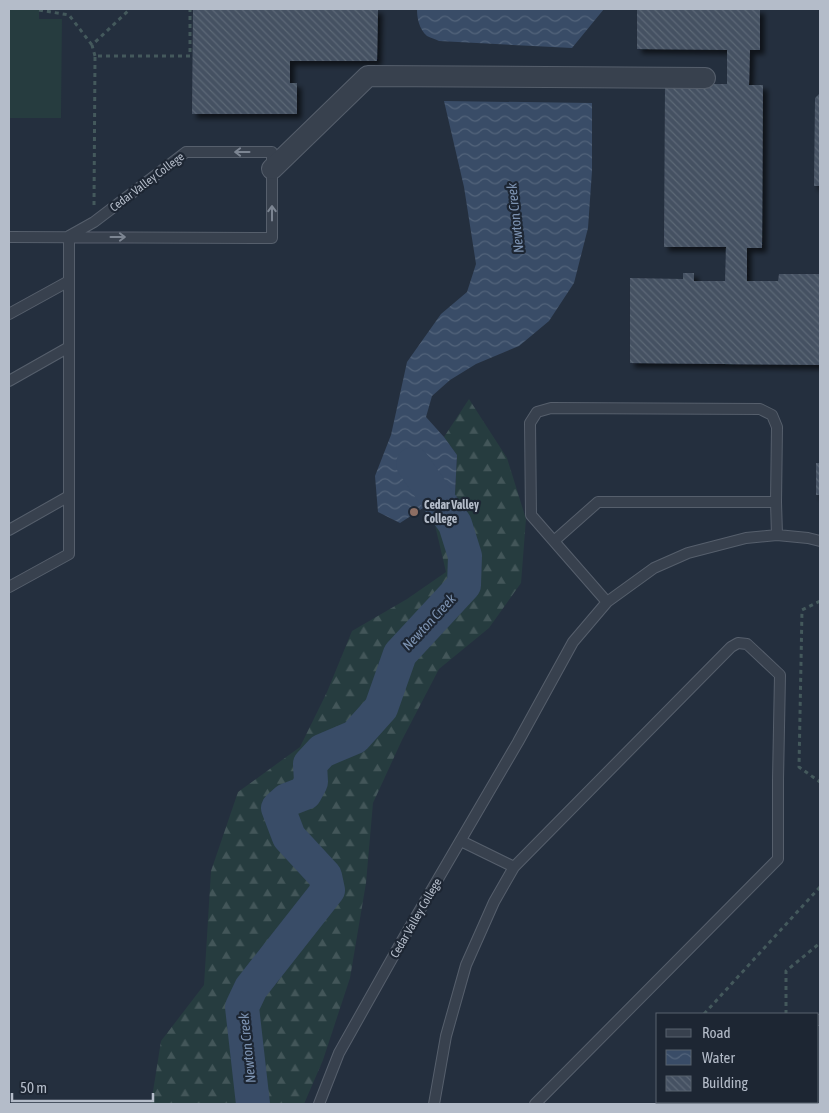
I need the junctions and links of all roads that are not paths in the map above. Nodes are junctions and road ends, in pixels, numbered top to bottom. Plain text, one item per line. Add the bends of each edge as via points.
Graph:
1 (705, 78) dead end
2 (272, 169) junction
3 (69, 236) junction
4 (9, 237) edge
5 (69, 281) junction
6 (9, 314) edge
7 (69, 347) junction
8 (9, 381) edge
9 (69, 496) junction
10 (776, 502) junction
11 (9, 530) edge
12 (777, 536) junction
13 (554, 541) junction
14 (820, 542) edge
15 (9, 587) edge
16 (607, 602) junction
17 (461, 841) junction
18 (514, 868) junction
19 (319, 1104) edge
20 (434, 1104) edge
21 (535, 1104) edge

1 - 2 street via 368,76
2 -> 3 lane, Cedar Valley College via 272,152 186,152 94,222
3 -> 2 lane, Cedar Valley College via 272,238
3 - 4 lane, Cedar Valley College
3 - 5 lane
5 - 6 lane
5 - 7 lane
7 - 8 lane
7 - 9 lane
9 - 11 lane
9 - 15 lane via 69,554
10 - 12 lane
10 - 13 lane via 598,502
10 - 13 lane via 777,427 772,415 760,409 551,408 537,412 530,423 531,515
12 - 14 lane, Cedar Valley College
12 - 16 lane, Cedar Valley College via 746,538 688,553 654,568
13 - 16 lane
16 - 17 lane, Cedar Valley College via 573,642
17 - 18 lane
17 - 19 lane, Cedar Valley College via 339,1053
18 - 20 lane via 494,902 466,966 446,1036
18 - 21 lane via 731,647 738,643 747,644 780,675 778,859

